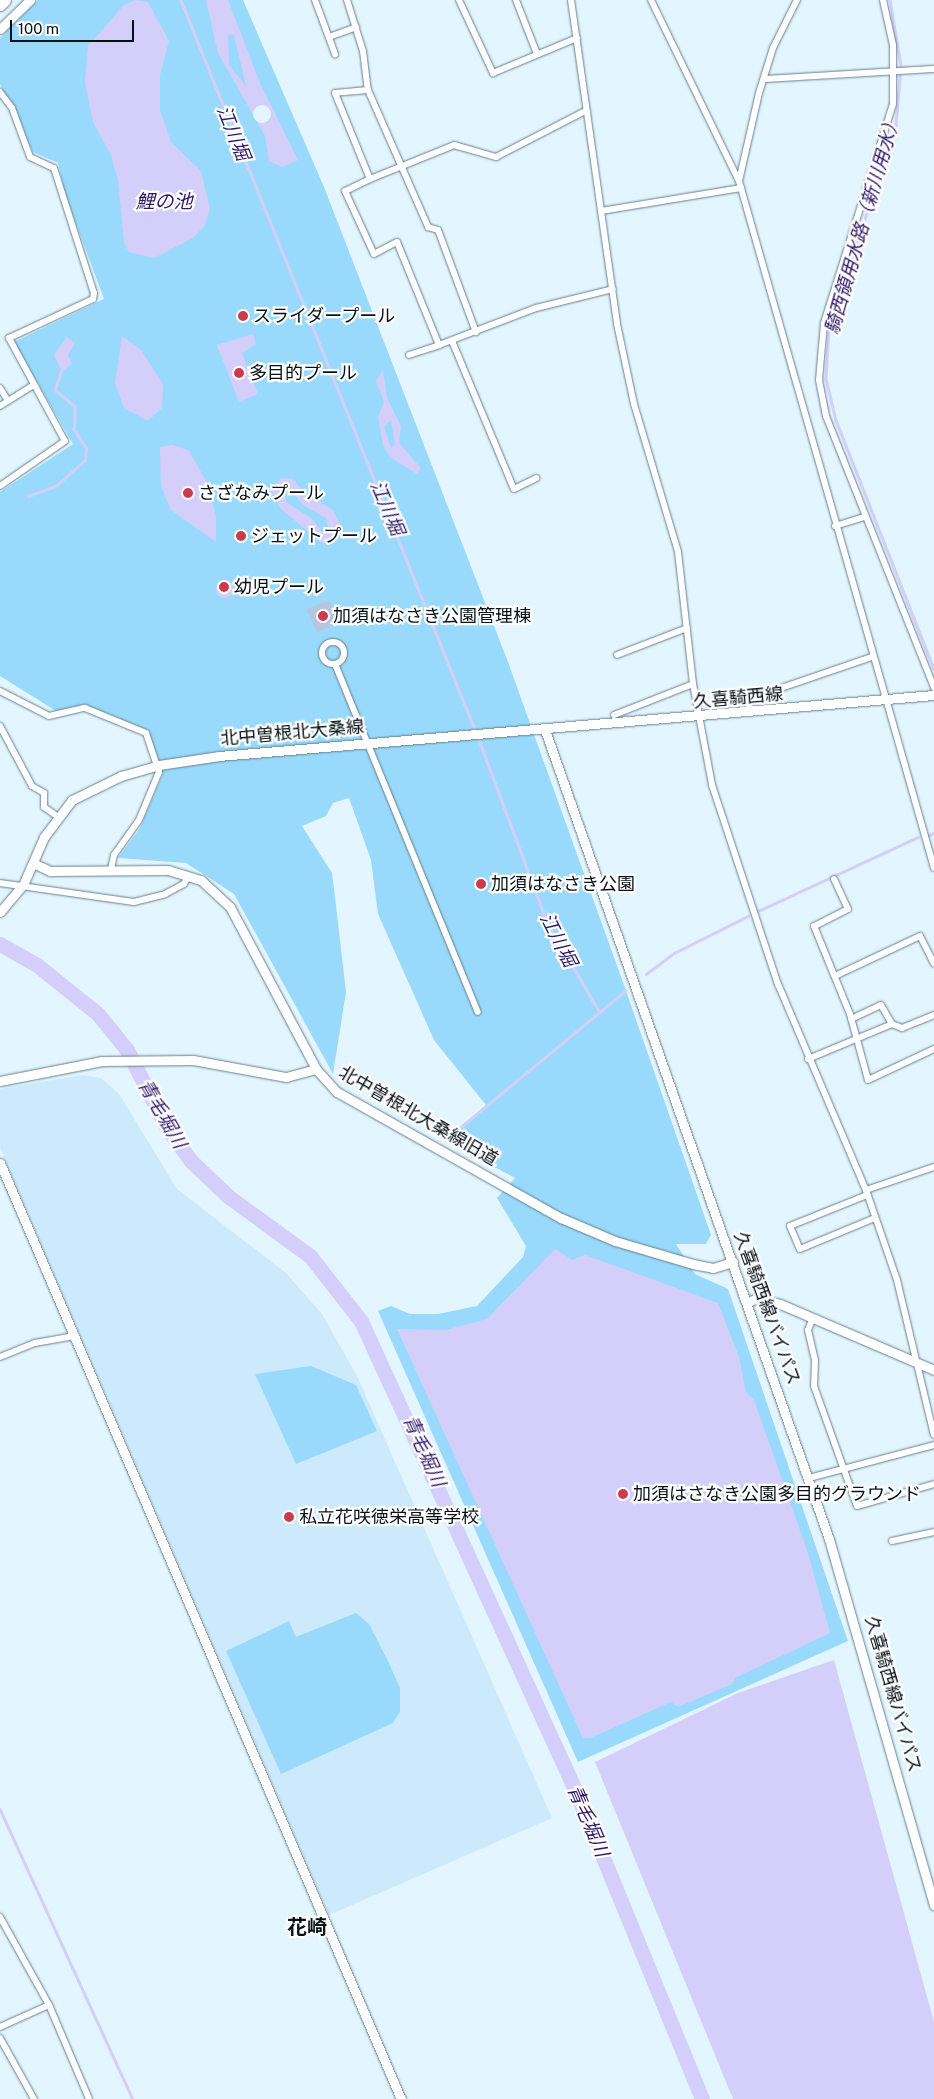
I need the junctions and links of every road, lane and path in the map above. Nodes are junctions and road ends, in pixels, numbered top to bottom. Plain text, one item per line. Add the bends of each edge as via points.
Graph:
1 (5, 0) edge
2 (30, 0) edge
3 (315, 0) edge
4 (347, 0) edge
5 (459, 0) edge
6 (516, 0) edge
7 (570, 0) edge
8 (651, 0) edge
9 (798, 0) edge
10 (884, 0) edge
11 (0, 5) edge
12 (356, 27) junction
13 (0, 29) edge
14 (329, 37) junction
15 (577, 38) junction
16 (335, 54) dead end
17 (536, 54) junction
18 (934, 69) edge
19 (895, 74) junction
20 (764, 80) junction
21 (368, 90) junction
22 (0, 92) edge
23 (587, 110) junction
24 (400, 170) junction
25 (370, 179) junction
26 (740, 184) junction
27 (601, 211) junction
28 (613, 289) junction
29 (476, 332) junction
30 (452, 340) junction
31 (439, 345) junction
32 (409, 355) dead end
33 (34, 385) junction
34 (0, 388) edge
35 (8, 401) junction
36 (0, 406) edge
37 (537, 478) dead end
38 (0, 486) edge
39 (865, 517) junction
40 (835, 526) junction
41 (687, 628) junction
42 (617, 655) dead end
43 (872, 657) junction
44 (335, 664) dead end
45 (693, 684) junction
46 (934, 688) edge
47 (0, 691) edge
48 (934, 696) edge
49 (886, 701) junction
50 (749, 713) junction
51 (614, 715) dead end
52 (699, 717) junction
53 (0, 726) edge
54 (545, 730) junction
55 (369, 743) junction
56 (159, 765) junction
57 (57, 816) junction
58 (35, 864) junction
59 (934, 868) edge
60 (110, 869) junction
61 (188, 876) junction
62 (834, 879) dead end
63 (0, 883) edge
64 (23, 885) junction
65 (0, 912) edge
66 (934, 964) edge
67 (835, 976) junction
68 (478, 1012) dead end
69 (934, 1015) edge
70 (851, 1019) junction
71 (892, 1024) junction
72 (855, 1040) junction
73 (934, 1049) edge
74 (808, 1059) junction
75 (316, 1069) junction
76 (0, 1081) edge
77 (0, 1163) edge
78 (934, 1167) edge
79 (866, 1192) junction
80 (875, 1218) junction
81 (733, 1262) junction
82 (748, 1302) junction
83 (813, 1318) junction
84 (74, 1336) junction
85 (0, 1357) edge
86 (918, 1363) junction
87 (934, 1370) edge
88 (934, 1435) edge
89 (934, 1445) edge
90 (843, 1470) junction
91 (808, 1478) junction
92 (934, 1484) edge
93 (934, 1532) edge
94 (892, 1540) dead end
95 (934, 1905) edge
96 (0, 1917) edge
97 (49, 2005) junction
98 (0, 2027) edge
99 (0, 2038) edge
100 (34, 2099) edge
101 (89, 2099) edge
102 (401, 2099) edge

1 - 11 highway
2 - 13 street
3 - 14 street
4 - 12 street
5 - 17 street via 492,73
6 - 17 street
7 - 15 street
8 - 26 street
9 - 20 street
10 - 19 street
12 - 14 street
12 - 21 street
14 - 16 street
15 - 17 street
15 - 23 street
18 - 19 street
19 - 20 street
19 - 39 street via 882,146 832,298 818,363 826,416
20 - 26 street
21 - 24 street
21 - 25 street via 335,93
22 - 33 street via 12,108 30,157 54,168 94,293 93,299 9,338
23 - 24 street via 496,157 454,145
23 - 27 street
24 - 25 street
24 - 29 street via 428,227 438,230
25 - 31 street via 345,191 374,254 397,242
26 - 27 street
26 - 40 street
27 - 28 street
28 - 29 street via 536,308
28 - 41 street via 634,404 678,552
29 - 30 street
30 - 31 street
30 - 37 street via 514,489
31 - 32 street
33 - 35 street
33 - 38 street via 65,441
34 - 35 street
35 - 36 street
39 - 40 street
39 - 46 street
40 - 43 street
41 - 42 street
41 - 45 street
43 - 49 street
43 - 50 street via 749,699
44 - 55 street
45 - 51 street
45 - 52 street
47 - 56 street via 49,716 85,708 146,733
48 - 49 street, 久喜騎西線
49 - 50 street, 久喜騎西線
49 - 59 street
50 - 52 street, 久喜騎西線
52 - 54 street, 久喜騎西線
52 - 74 street via 719,811
53 - 57 street via 32,786 44,793 44,807
54 - 55 street, 北中曽根北大桑線
54 - 81 street, 久喜騎西線バイパス
55 - 56 street, 北中曽根北大桑線
55 - 68 street
56 - 57 street, 北中曽根北大桑線 via 90,789
56 - 60 street via 139,820 114,855
57 - 58 street, 北中曽根北大桑線
58 - 60 street, 北中曽根北大桑線旧道 via 50,871
58 - 64 street, 北中曽根北大桑線
60 - 61 street, 北中曽根北大桑線旧道 via 168,870
61 - 64 street via 184,884 165,894 134,902
61 - 75 street, 北中曽根北大桑線旧道 via 201,880 230,907
62 - 67 street via 848,909 814,926
63 - 64 street
64 - 65 street, 北中曽根北大桑線
66 - 67 street via 920,936
67 - 70 street
69 - 71 street via 902,1028
70 - 71 street via 881,1005
70 - 72 street
71 - 72 street
72 - 73 street via 868,1080
72 - 74 street
74 - 79 street
75 - 76 street via 286,1077 220,1064 146,1059 102,1061
75 - 81 street, 北中曽根北大桑線旧道 via 337,1092 561,1218 615,1241 693,1264 713,1268
77 - 84 street
78 - 79 street
79 - 80 street
79 - 80 street via 790,1226 800,1249
80 - 86 street
81 - 82 street, 久喜騎西線バイパス
82 - 83 street via 767,1299
82 - 91 street, 久喜騎西線バイパス
83 - 86 street
83 - 90 street via 808,1330 815,1360 814,1386
84 - 85 street via 35,1342
84 - 102 street
86 - 87 street
86 - 88 street
89 - 90 street
90 - 91 street
90 - 92 street via 857,1506
91 - 95 street, 久喜騎西線バイパス via 873,1682
93 - 94 street
96 - 97 street
97 - 98 street
97 - 101 street
99 - 100 street

